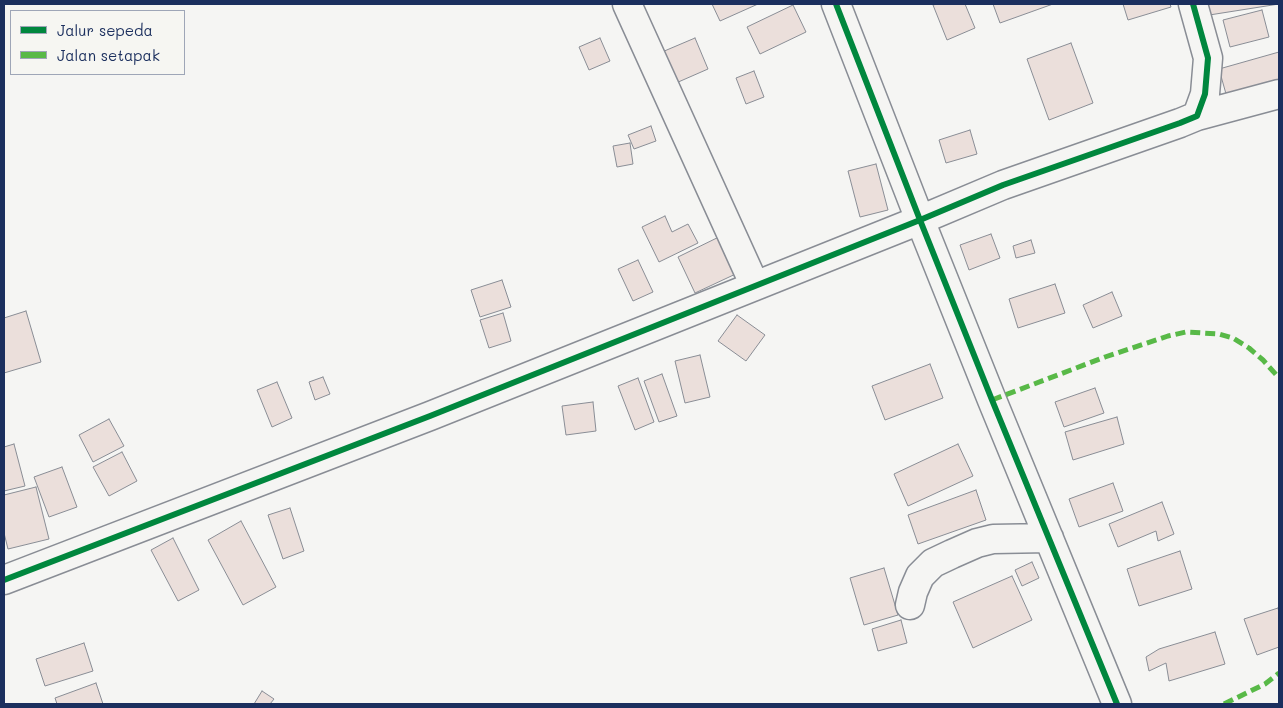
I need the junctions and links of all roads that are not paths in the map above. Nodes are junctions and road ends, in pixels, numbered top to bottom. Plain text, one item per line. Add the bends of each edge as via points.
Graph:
1 (626, 4) edge
2 (836, 4) edge
3 (1193, 4) edge
4 (1279, 94) edge
5 (1197, 116) junction
6 (920, 220) junction
7 (756, 286) junction
8 (1049, 538) junction
9 (4, 580) edge
10 (910, 605) dead end
11 (1116, 704) edge

1 - 7 street
2 - 6 street
3 - 5 street via 1208,58 1205,94
4 - 5 street
5 - 6 street via 1003,185
6 - 7 street
6 - 8 street
7 - 9 street
8 - 10 street via 993,539 952,554 934,563 920,576
8 - 11 street

